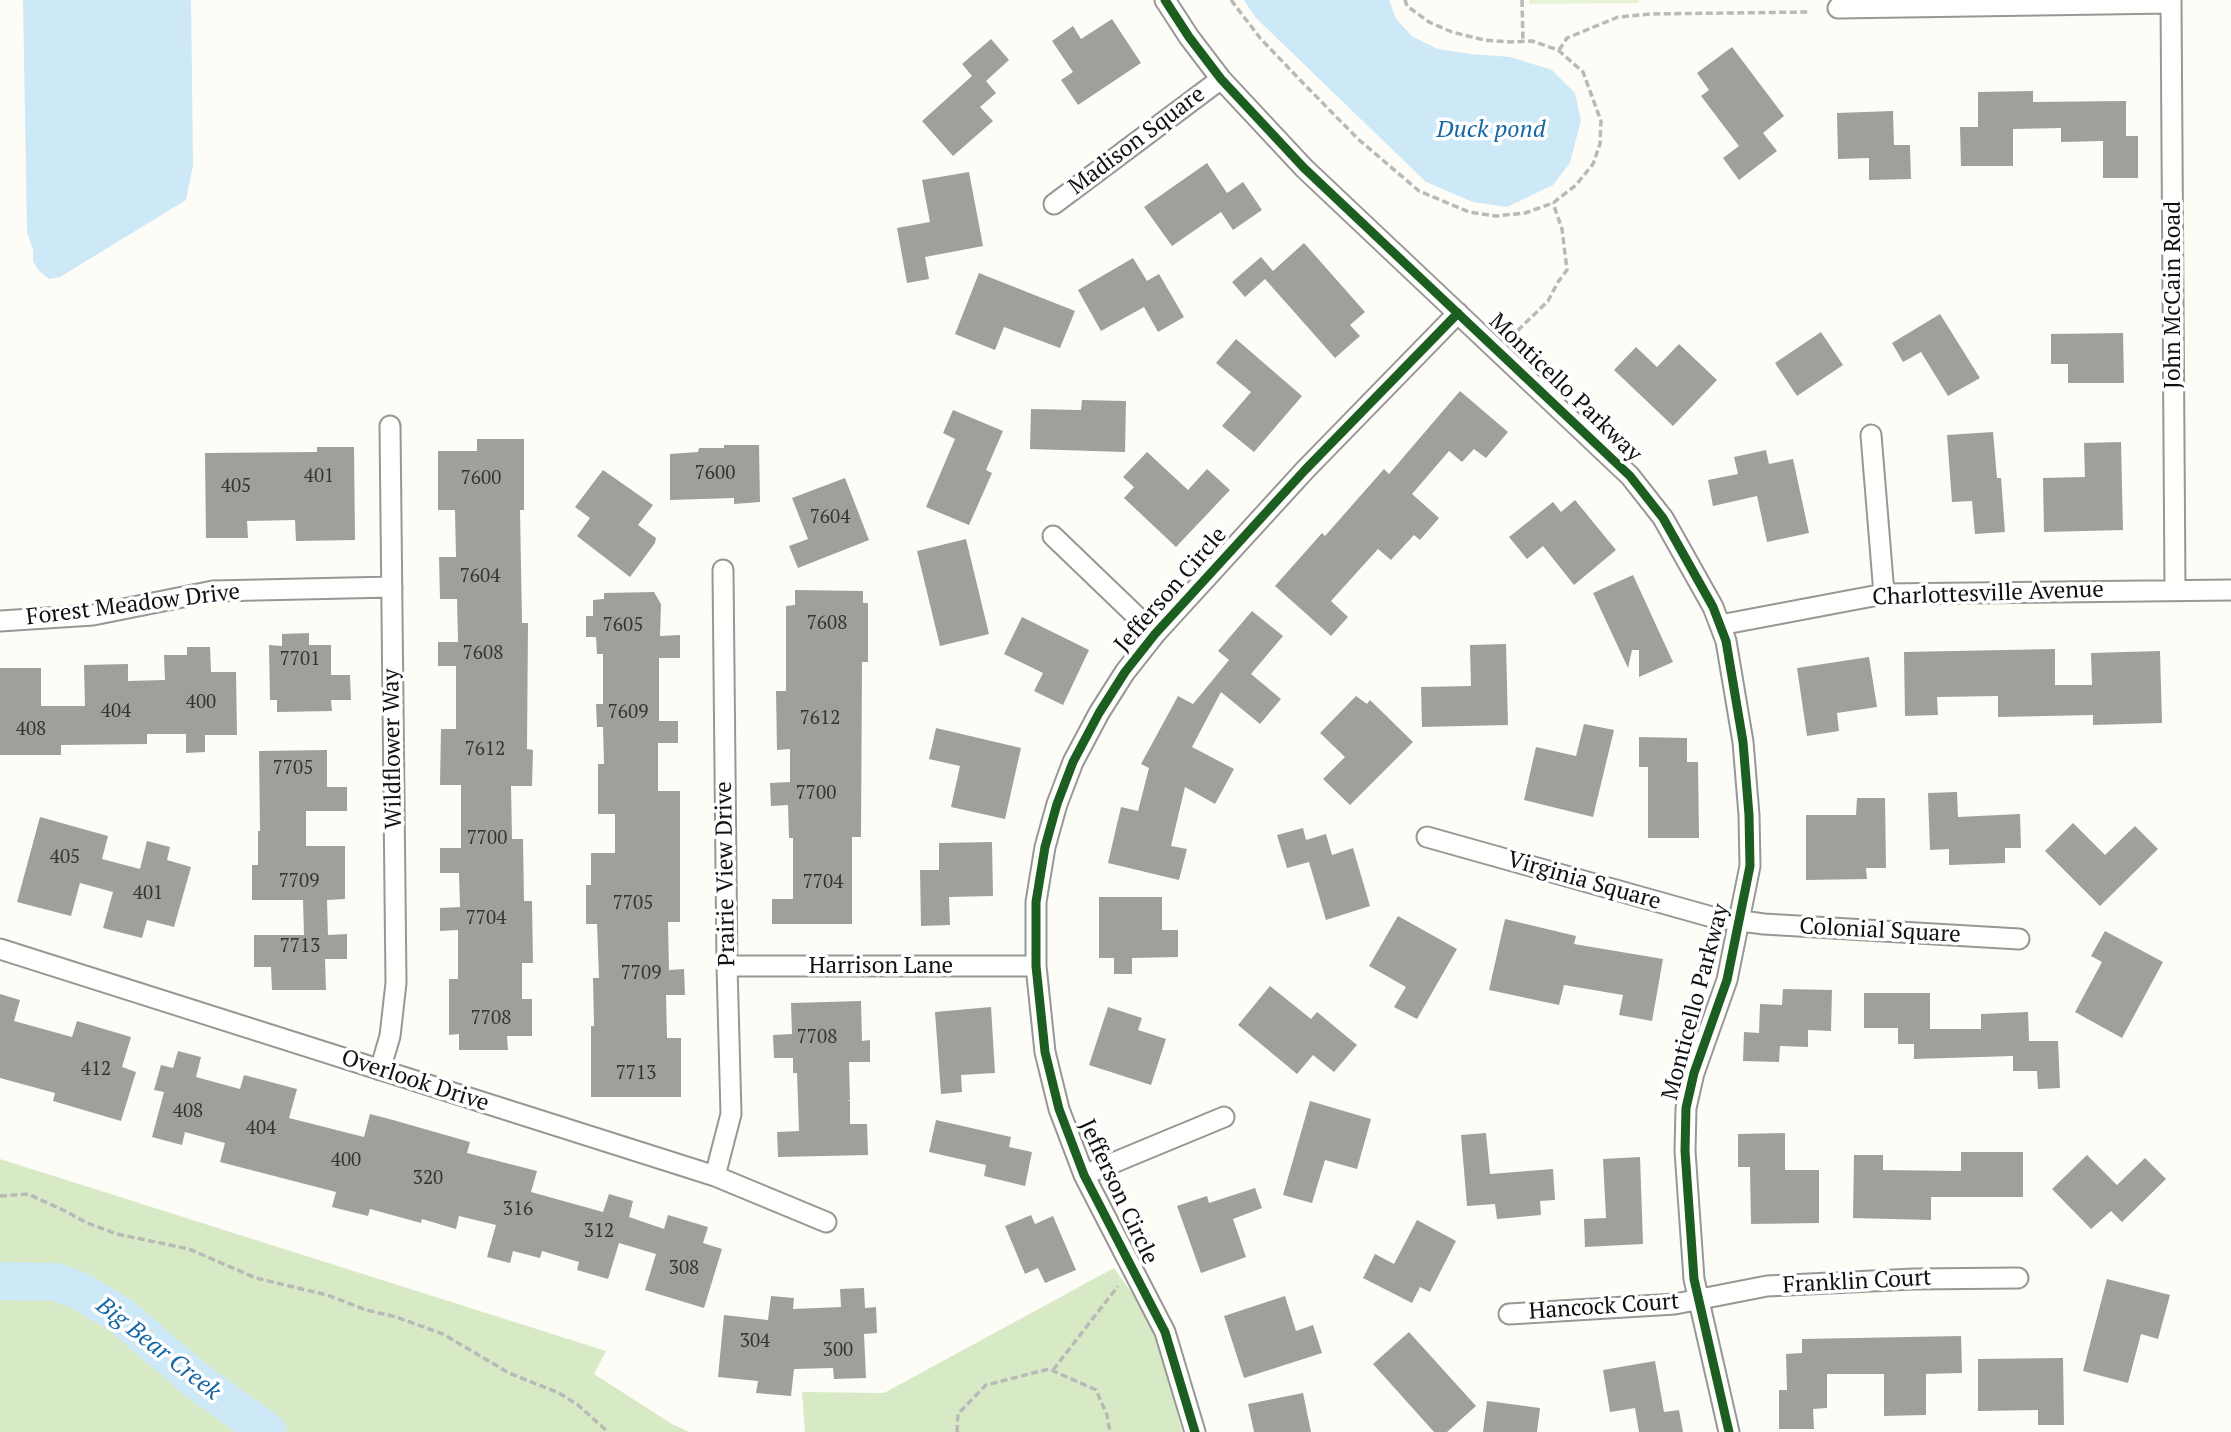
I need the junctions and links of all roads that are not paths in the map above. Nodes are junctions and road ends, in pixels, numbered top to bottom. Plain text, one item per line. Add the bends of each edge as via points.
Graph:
1 (1166, 0) edge
2 (2171, 1) edge
3 (1838, 8) dead end
4 (1221, 79) junction
5 (1054, 204) dead end
6 (1458, 313) junction
7 (390, 426) dead end
8 (1871, 435) dead end
9 (1053, 536) dead end
10 (723, 570) dead end
11 (392, 587) junction
12 (2175, 589) junction
13 (2231, 590) edge
14 (1884, 594) junction
15 (0, 621) edge
16 (1720, 625) junction
17 (1155, 634) junction
18 (1427, 837) dead end
19 (1740, 921) junction
20 (2019, 939) dead end
21 (0, 949) edge
22 (727, 966) junction
23 (1036, 966) junction
24 (380, 1070) junction
25 (1224, 1117) dead end
26 (1084, 1175) junction
27 (715, 1176) junction
28 (826, 1222) dead end
29 (2018, 1278) dead end
30 (1699, 1299) junction
31 (1508, 1314) dead end
32 (1195, 1432) edge
33 (1729, 1432) edge

1 - 4 street, Monticello Parkway
2 - 3 street
2 - 12 street, John McCain Road
4 - 5 street, Madison Square
4 - 6 street, Monticello Parkway via 1304,168
6 - 16 street, Monticello Parkway via 1630,476 1663,518
6 - 17 street, Jefferson Circle
7 - 11 street, Wildflower Way
8 - 14 street
9 - 17 street
10 - 22 street, Prairie View Drive
11 - 15 street, Forest Meadow Drive via 213,591 93,615
11 - 24 street, Wildflower Way via 396,983 390,1036
12 - 13 street, Charlottesville Avenue
12 - 14 street, Charlottesville Avenue
14 - 16 street, Charlottesville Avenue
16 - 19 street, Monticello Parkway via 1743,742 1749,815 1750,866
17 - 23 street, Jefferson Circle via 1099,713 1057,804 1036,902
18 - 19 street, Virginia Square
19 - 20 street, Colonial Square
19 - 30 street, Monticello Parkway via 1727,979 1686,1108 1685,1151
21 - 24 street, Overlook Drive
22 - 23 street, Harrison Lane
22 - 27 street, Prairie View Drive via 731,1114
23 - 26 street, Jefferson Circle via 1045,1052 1059,1109
24 - 27 street, Overlook Drive
25 - 26 street
26 - 32 street, Jefferson Circle via 1165,1332
27 - 28 street, Overlook Drive
29 - 30 street, Franklin Court via 1767,1286
30 - 31 street, Hancock Court
30 - 33 street, Monticello Parkway

